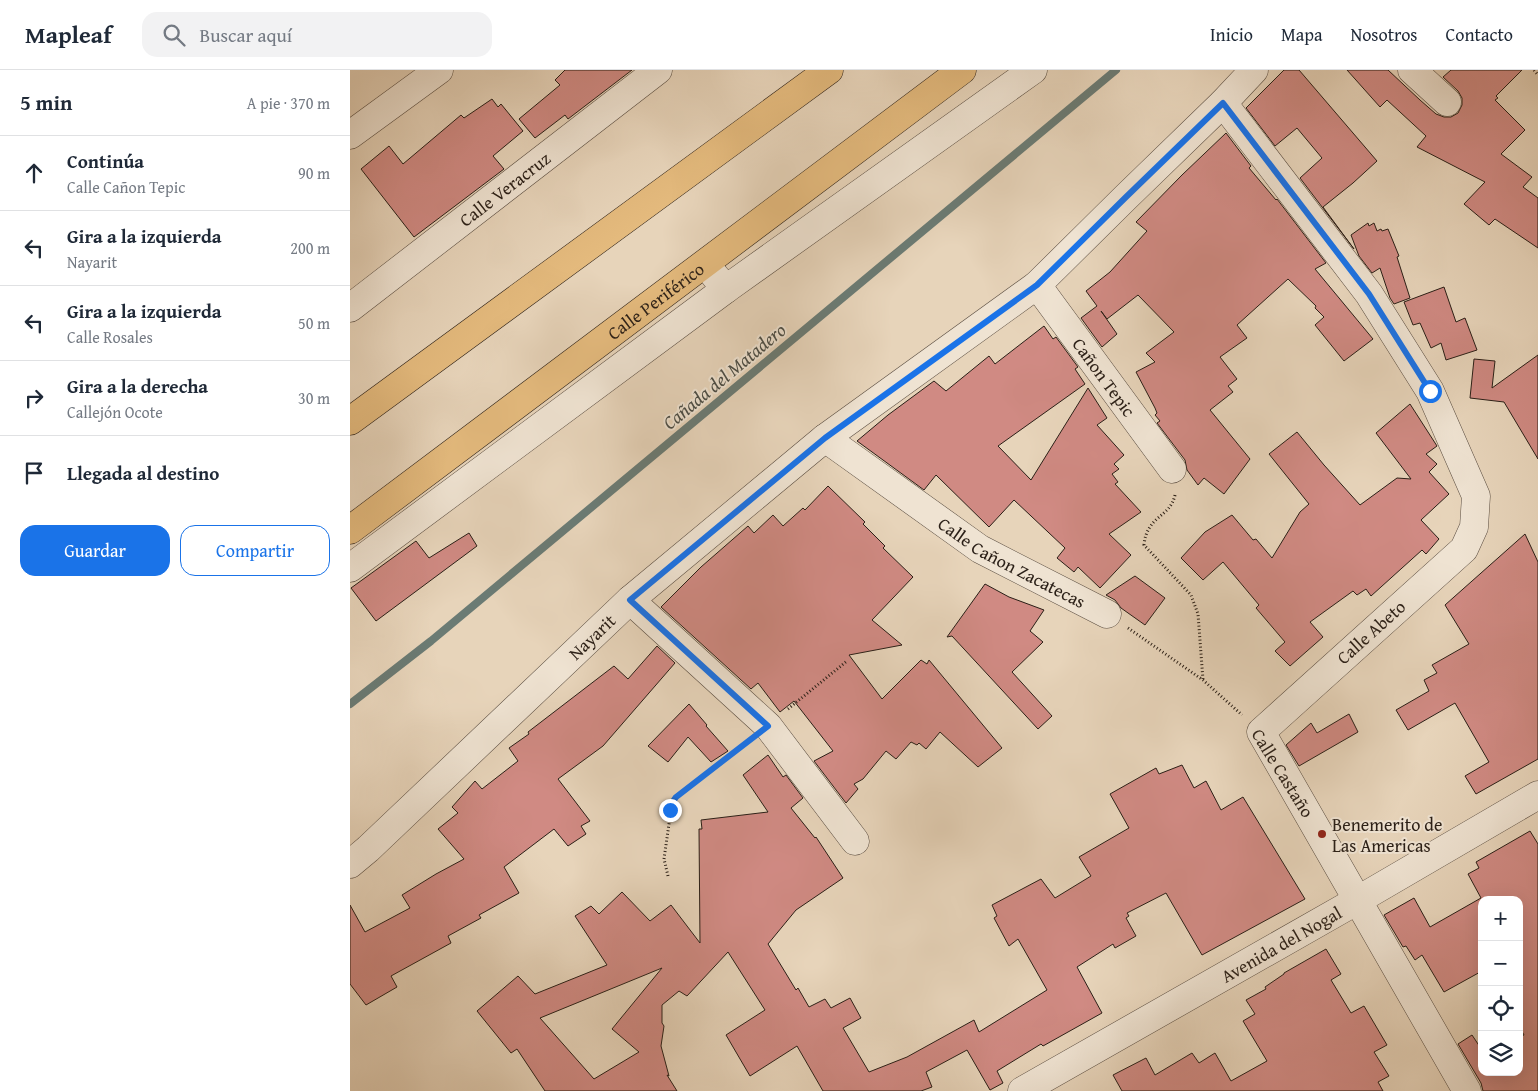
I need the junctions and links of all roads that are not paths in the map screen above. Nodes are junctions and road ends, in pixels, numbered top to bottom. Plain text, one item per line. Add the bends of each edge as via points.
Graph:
1 (439, 70) edge
2 (658, 70) edge
3 (829, 70) edge
4 (962, 70) edge
5 (1033, 70) edge
6 (1254, 70) edge
7 (1412, 70) edge
8 (1446, 102) dead end
9 (1223, 103) junction
10 (350, 135) edge
11 (705, 263) junction
12 (1037, 285) junction
13 (726, 289) junction
14 (350, 308) edge
15 (350, 421) edge
16 (825, 438) junction
17 (1172, 469) road end
18 (350, 530) edge
19 (350, 568) edge
20 (630, 600) junction
21 (1107, 614) road end
22 (1261, 732) joint
23 (1538, 795) edge
24 (855, 841) dead end
25 (350, 864) edge
26 (1358, 900) junction
27 (1022, 1091) edge
28 (1467, 1091) edge

1 - 10 street
2 - 14 street, Calle Veracruz
3 - 15 highway
4 - 11 highway, Calle Periférico
5 - 13 street
6 - 9 street, Nayarit
7 - 8 street
9 - 12 street, Nayarit
9 - 22 street, Calle Abeto via 1369,294 1430,391 1476,496 1474,526 1464,549
11 - 13 street
11 - 18 highway, Calle Periférico
12 - 16 street, Nayarit
12 - 17 street, Cañon Tepic
13 - 19 street
16 - 20 street, Nayarit
16 - 21 street, Calle Cañon Zacatecas via 980,549
20 - 24 street via 768,726
20 - 25 street, Nayarit
22 - 26 street, Calle Castaño
23 - 26 street, Avenida del Nogal
26 - 27 street, Avenida del Nogal
26 - 28 street, Calle Castaño

